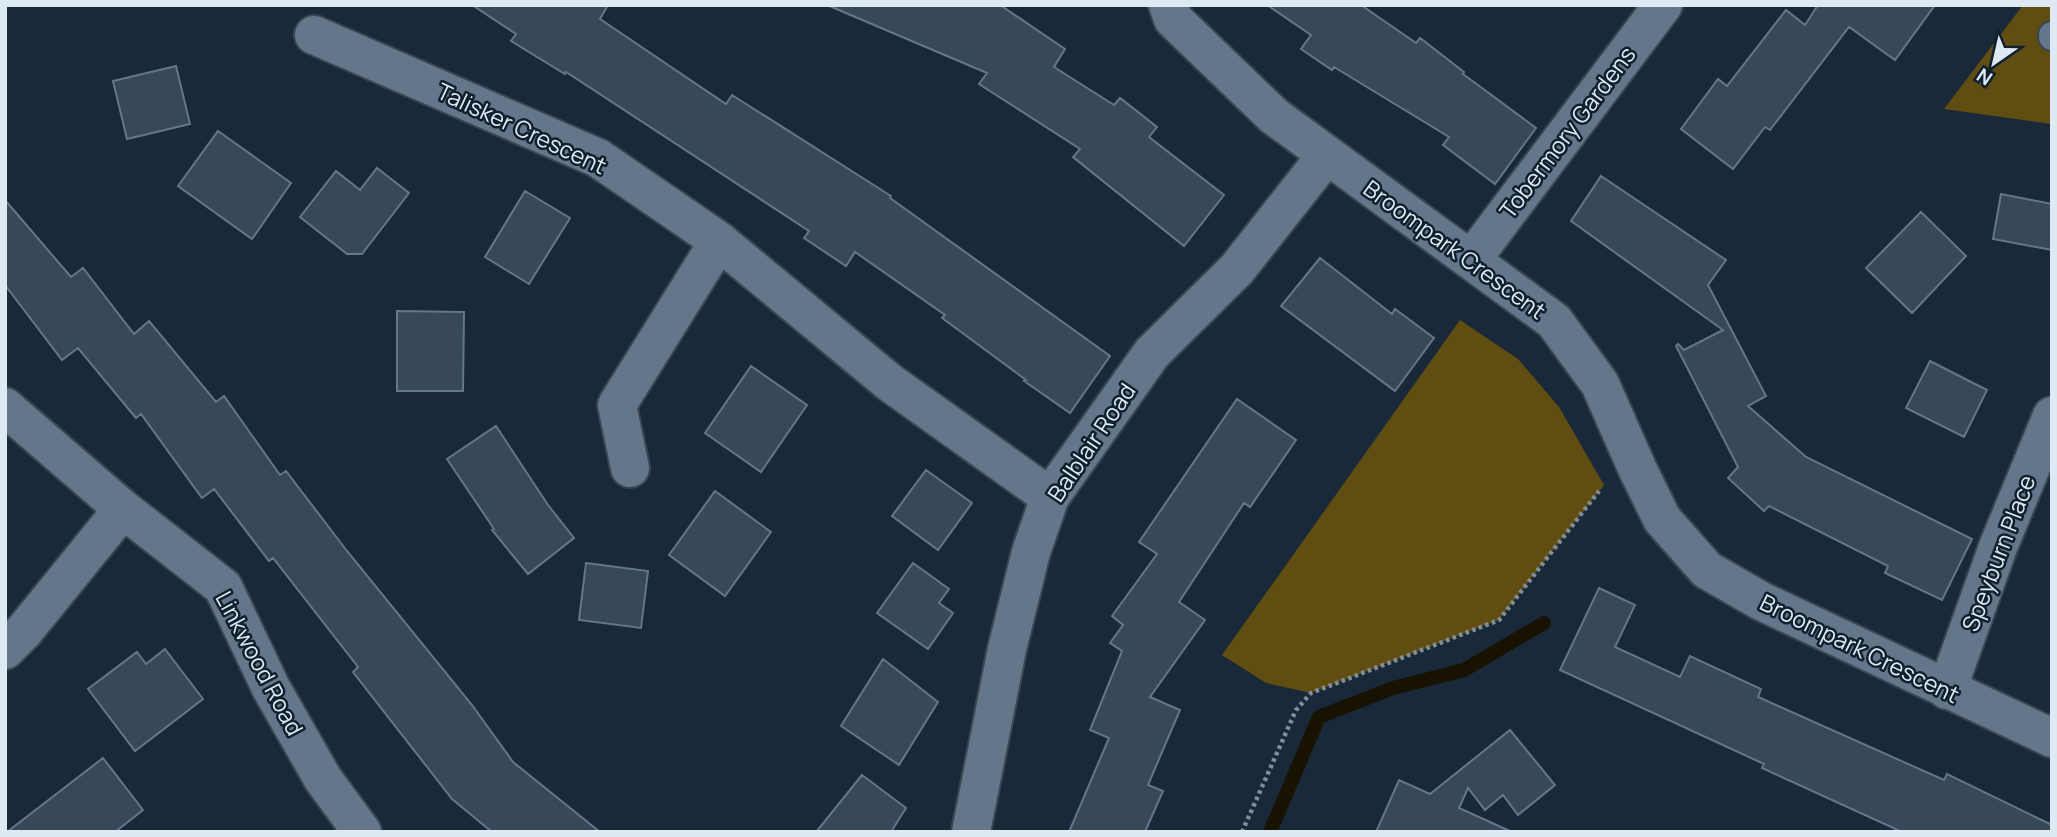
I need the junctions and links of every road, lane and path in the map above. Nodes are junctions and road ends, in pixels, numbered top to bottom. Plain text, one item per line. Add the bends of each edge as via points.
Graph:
1 (1168, 5) edge
2 (1663, 5) edge
3 (314, 35) dead end
4 (1326, 156) junction
5 (719, 241) junction
6 (1472, 259) junction
7 (5, 407) edge
8 (2052, 416) edge
9 (630, 468) dead end
10 (1637, 468) junction
11 (1050, 497) junction
12 (123, 509) junction
13 (5, 650) edge
14 (1947, 690) junction
15 (2052, 738) edge
16 (362, 832) edge
17 (971, 832) edge
18 (1242, 832) edge

1 - 4 street, Broompark Crescent via 1173,19 1274,116
2 - 6 street, Tobermory Gardens
3 - 5 street, Talisker Crescent via 598,158
4 - 6 street, Broompark Crescent
4 - 11 street, Balblair Road via 1237,269 1152,353
5 - 9 street via 617,405
5 - 11 street, Talisker Crescent via 889,382
6 - 10 street, Broompark Crescent via 1554,321 1600,384
7 - 12 street, Linkwood Road
8 - 14 street, Speyburn Place via 1998,547
10 - 14 street, Broompark Crescent via 1662,519 1707,570 1760,601
10 - 18 path via 1604,485 1499,620 1311,693 1296,710
11 - 17 street, Balblair Road via 1007,649
12 - 13 street
12 - 16 street, Linkwood Road via 223,587 277,699 323,779
14 - 15 street, Broompark Crescent

